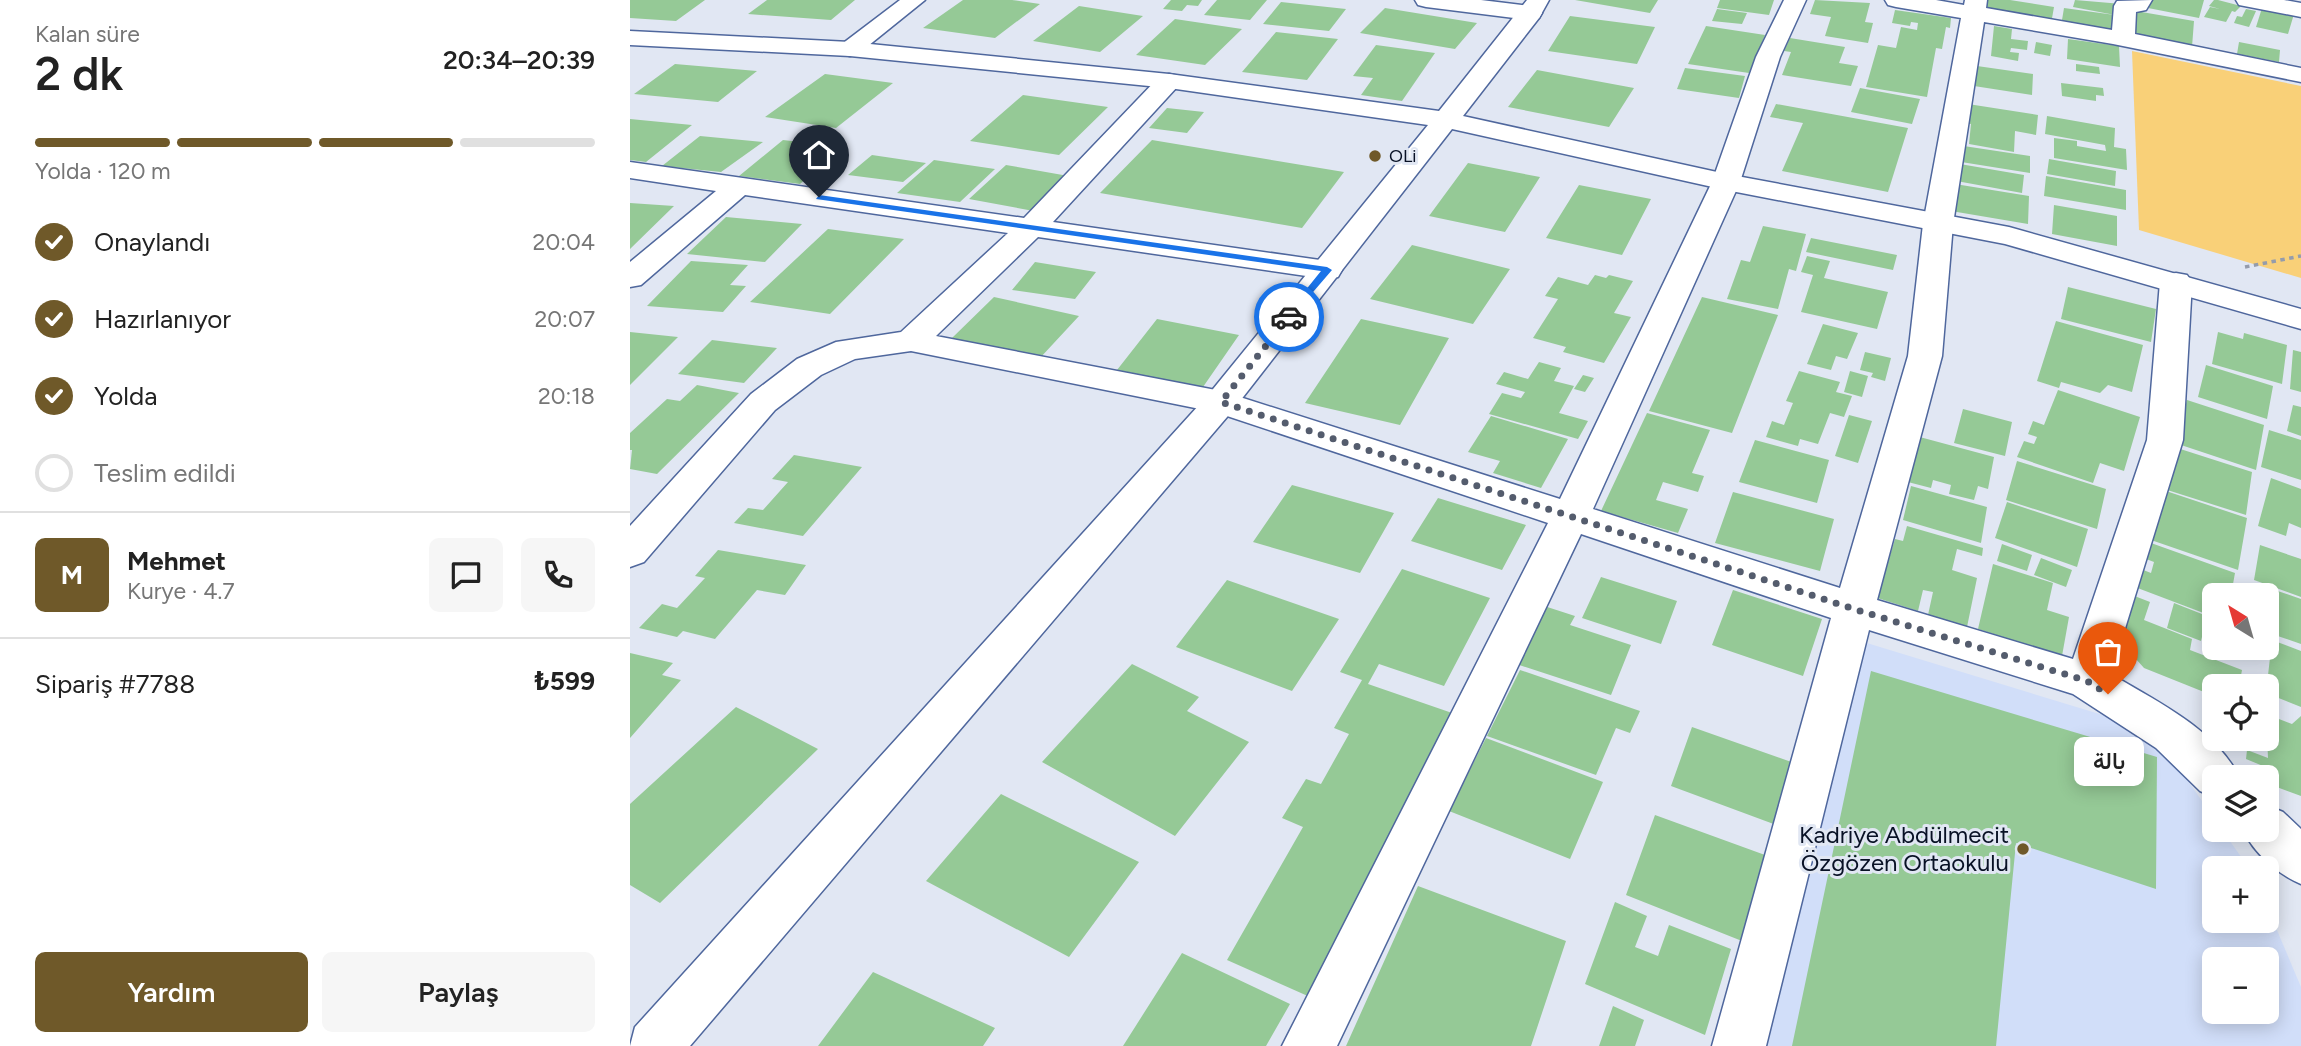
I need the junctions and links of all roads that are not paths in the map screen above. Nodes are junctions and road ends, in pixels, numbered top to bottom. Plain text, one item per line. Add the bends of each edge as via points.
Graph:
1 (914, 0) edge
2 (1426, 0) edge
3 (1795, 0) edge
4 (1896, 0) edge
5 (2141, 0) edge
6 (2262, 2) edge
7 (1976, 6) edge
8 (1534, 7) edge
9 (2301, 10) edge
10 (2113, 37) junction
11 (633, 41) edge
12 (850, 49) junction
13 (2301, 75) edge
14 (1169, 81) junction
15 (1447, 120) junction
16 (630, 170) edge
17 (1727, 182) junction
18 (740, 185) junction
19 (1938, 224) junction
20 (1030, 229) junction
21 (1327, 270) junction
22 (630, 278) edge
23 (2176, 282) junction
24 (2301, 318) edge
25 (911, 341) junction
26 (1221, 402) junction
27 (1570, 517) junction
28 (630, 552) edge
29 (1854, 609) junction
30 (2087, 681) junction
31 (2204, 765) edge
32 (2279, 840) edge
33 (2301, 861) edge
34 (654, 1046) edge
35 (1310, 1046) edge
36 (1739, 1046) edge

1 - 12 street
2 - 8 street
3 - 17 street via 1768,57
4 - 7 street
5 - 10 street via 2138,5 2125,6 2123,37
6 - 9 street
7 - 10 street
7 - 19 street
8 - 15 street
10 - 13 street
11 - 12 street
12 - 14 street
14 - 15 street
14 - 20 street
15 - 17 street
15 - 21 street
16 - 18 street
17 - 19 street
17 - 27 street
18 - 20 street
18 - 22 street
19 - 23 street via 2009,236
19 - 29 street via 1925,356
20 - 21 street
20 - 25 street
21 - 26 street
23 - 24 street
23 - 30 street via 2165,440
25 - 26 street
25 - 28 street via 848,349 809,367 763,402
26 - 27 street
26 - 34 street
27 - 29 street
27 - 35 street
29 - 30 street
29 - 36 street
30 - 31 street via 2172,734
32 - 33 street

